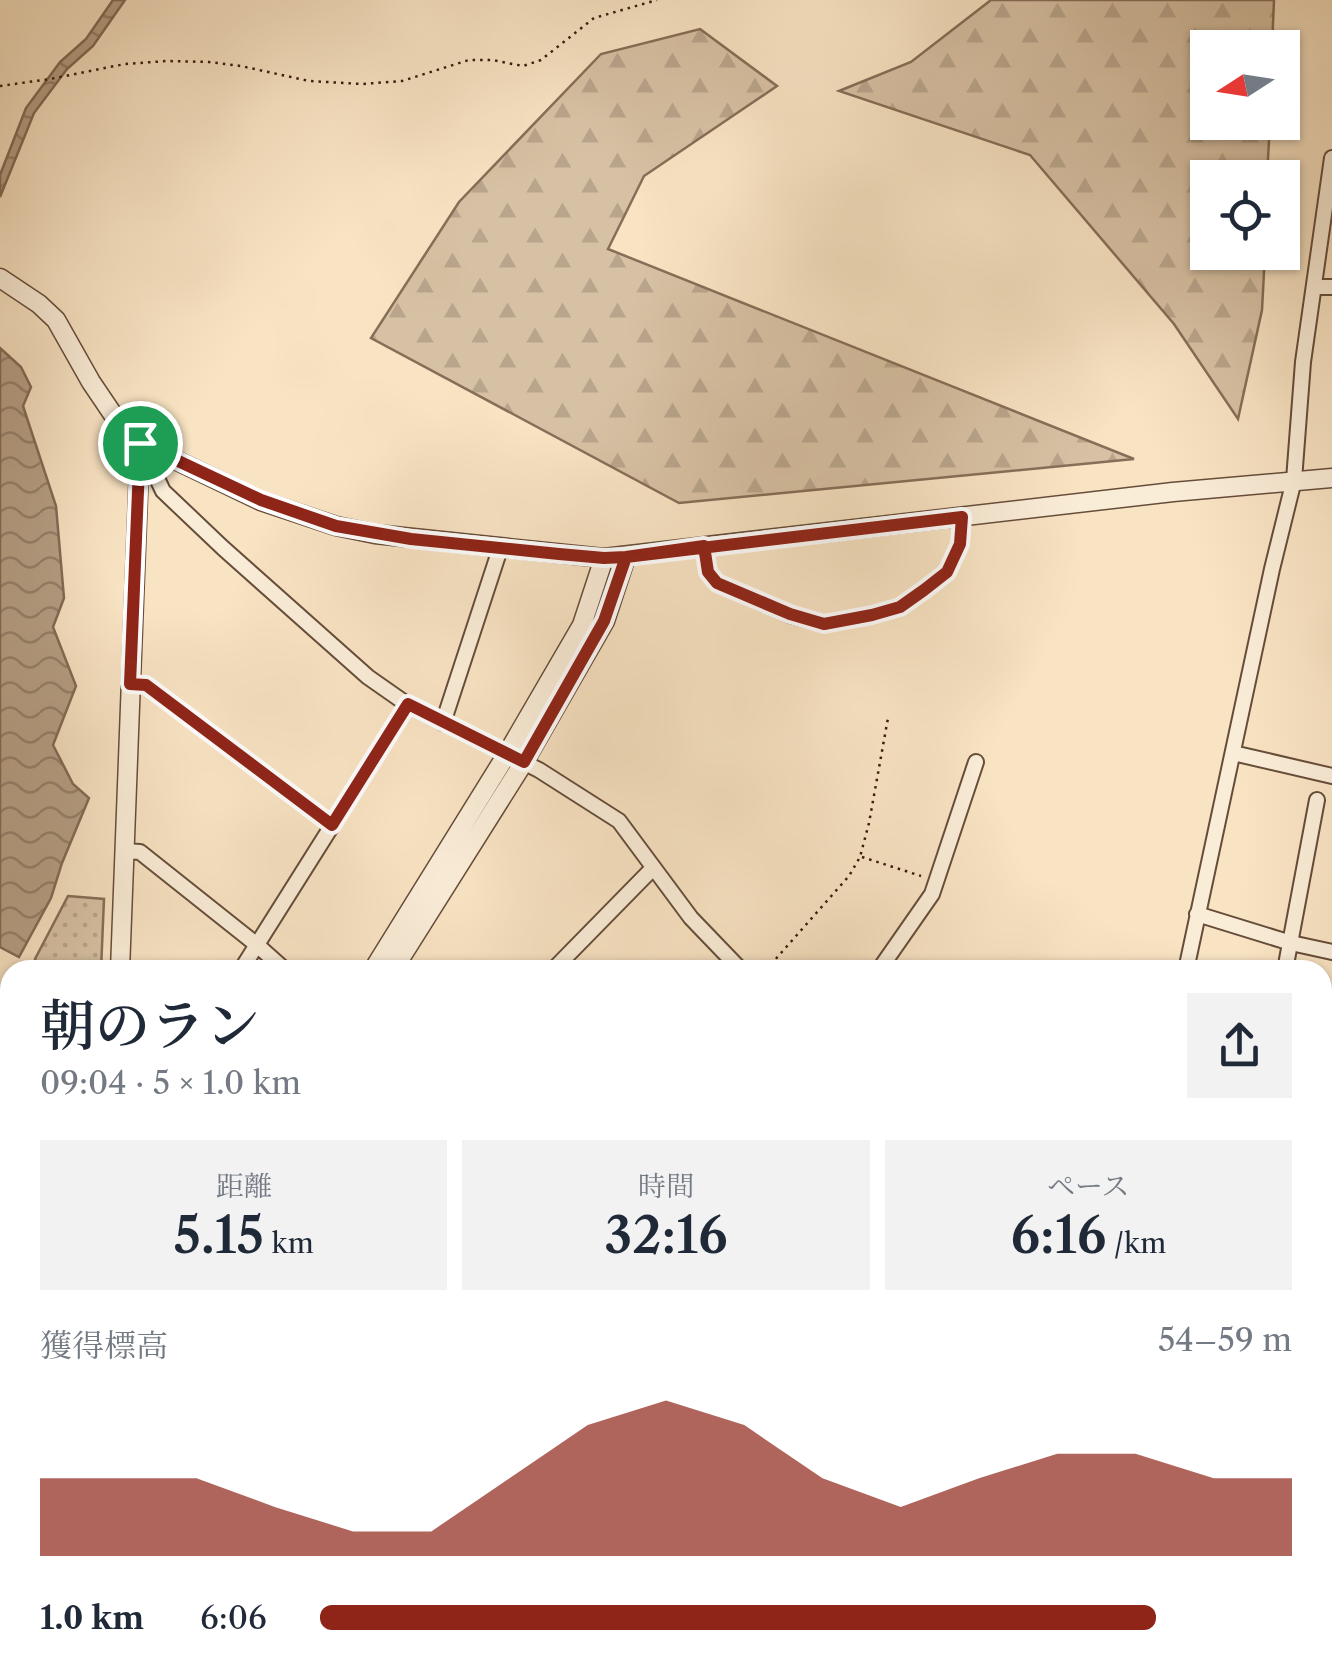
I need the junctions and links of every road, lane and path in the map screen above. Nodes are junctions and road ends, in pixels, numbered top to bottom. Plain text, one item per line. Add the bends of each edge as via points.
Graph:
1 (657, 0) edge
2 (0, 86) edge
3 (1332, 158) edge
4 (0, 278) edge
5 (1332, 286) edge
6 (1315, 287) junction
7 (140, 443) junction
8 (1332, 478) edge
9 (1294, 480) junction
10 (962, 517) junction
11 (704, 546) junction
12 (500, 549) junction
13 (626, 557) junction
14 (604, 558) junction
15 (130, 684) junction
16 (408, 704) junction
17 (888, 718) dead end
18 (443, 723) junction
19 (1233, 753) junction
20 (515, 758) junction
21 (976, 762) dead end
22 (1332, 776) edge
23 (1316, 800) dead end
24 (332, 825) junction
25 (124, 851) junction
26 (860, 857) junction
27 (653, 868) junction
28 (937, 881) junction
29 (1197, 914) junction
30 (1291, 943) junction
31 (256, 945) junction
32 (1332, 952) edge
33 (120, 960) edge
34 (247, 960) edge
35 (273, 960) edge
36 (380, 960) edge
37 (399, 960) edge
38 (562, 960) edge
39 (731, 960) edge
40 (775, 960) edge
41 (886, 960) edge
42 (1188, 960) edge
43 (1287, 960) edge

1 - 2 path via 594,18 542,60 523,66 469,60 402,81 362,84 167,61
3 - 6 street
4 - 7 street via 56,320 116,419
5 - 6 street
6 - 9 street
7 - 12 street via 261,500 336,526
7 - 15 street
7 - 16 street via 163,491 368,677
8 - 9 street
9 - 10 street
9 - 19 street
10 - 11 street
10 - 11 street via 960,544 947,572 924,590 900,607 824,624 717,583
11 - 13 street
12 - 14 street
12 - 18 street
13 - 14 street
13 - 20 street via 604,621
14 - 20 street via 582,625
15 - 24 street via 146,685
15 - 25 street
16 - 18 street
16 - 24 street
17 - 26 path
18 - 20 street
19 - 22 street
19 - 29 street
20 - 27 street via 619,821
20 - 36 street
20 - 37 street
21 - 28 street
23 - 30 street
24 - 31 street
25 - 31 street via 140,852
25 - 33 street
26 - 28 path
26 - 40 path
27 - 38 street
27 - 39 street
28 - 41 street
29 - 30 street
29 - 42 street
30 - 32 street
30 - 43 street
31 - 34 street
31 - 35 street

